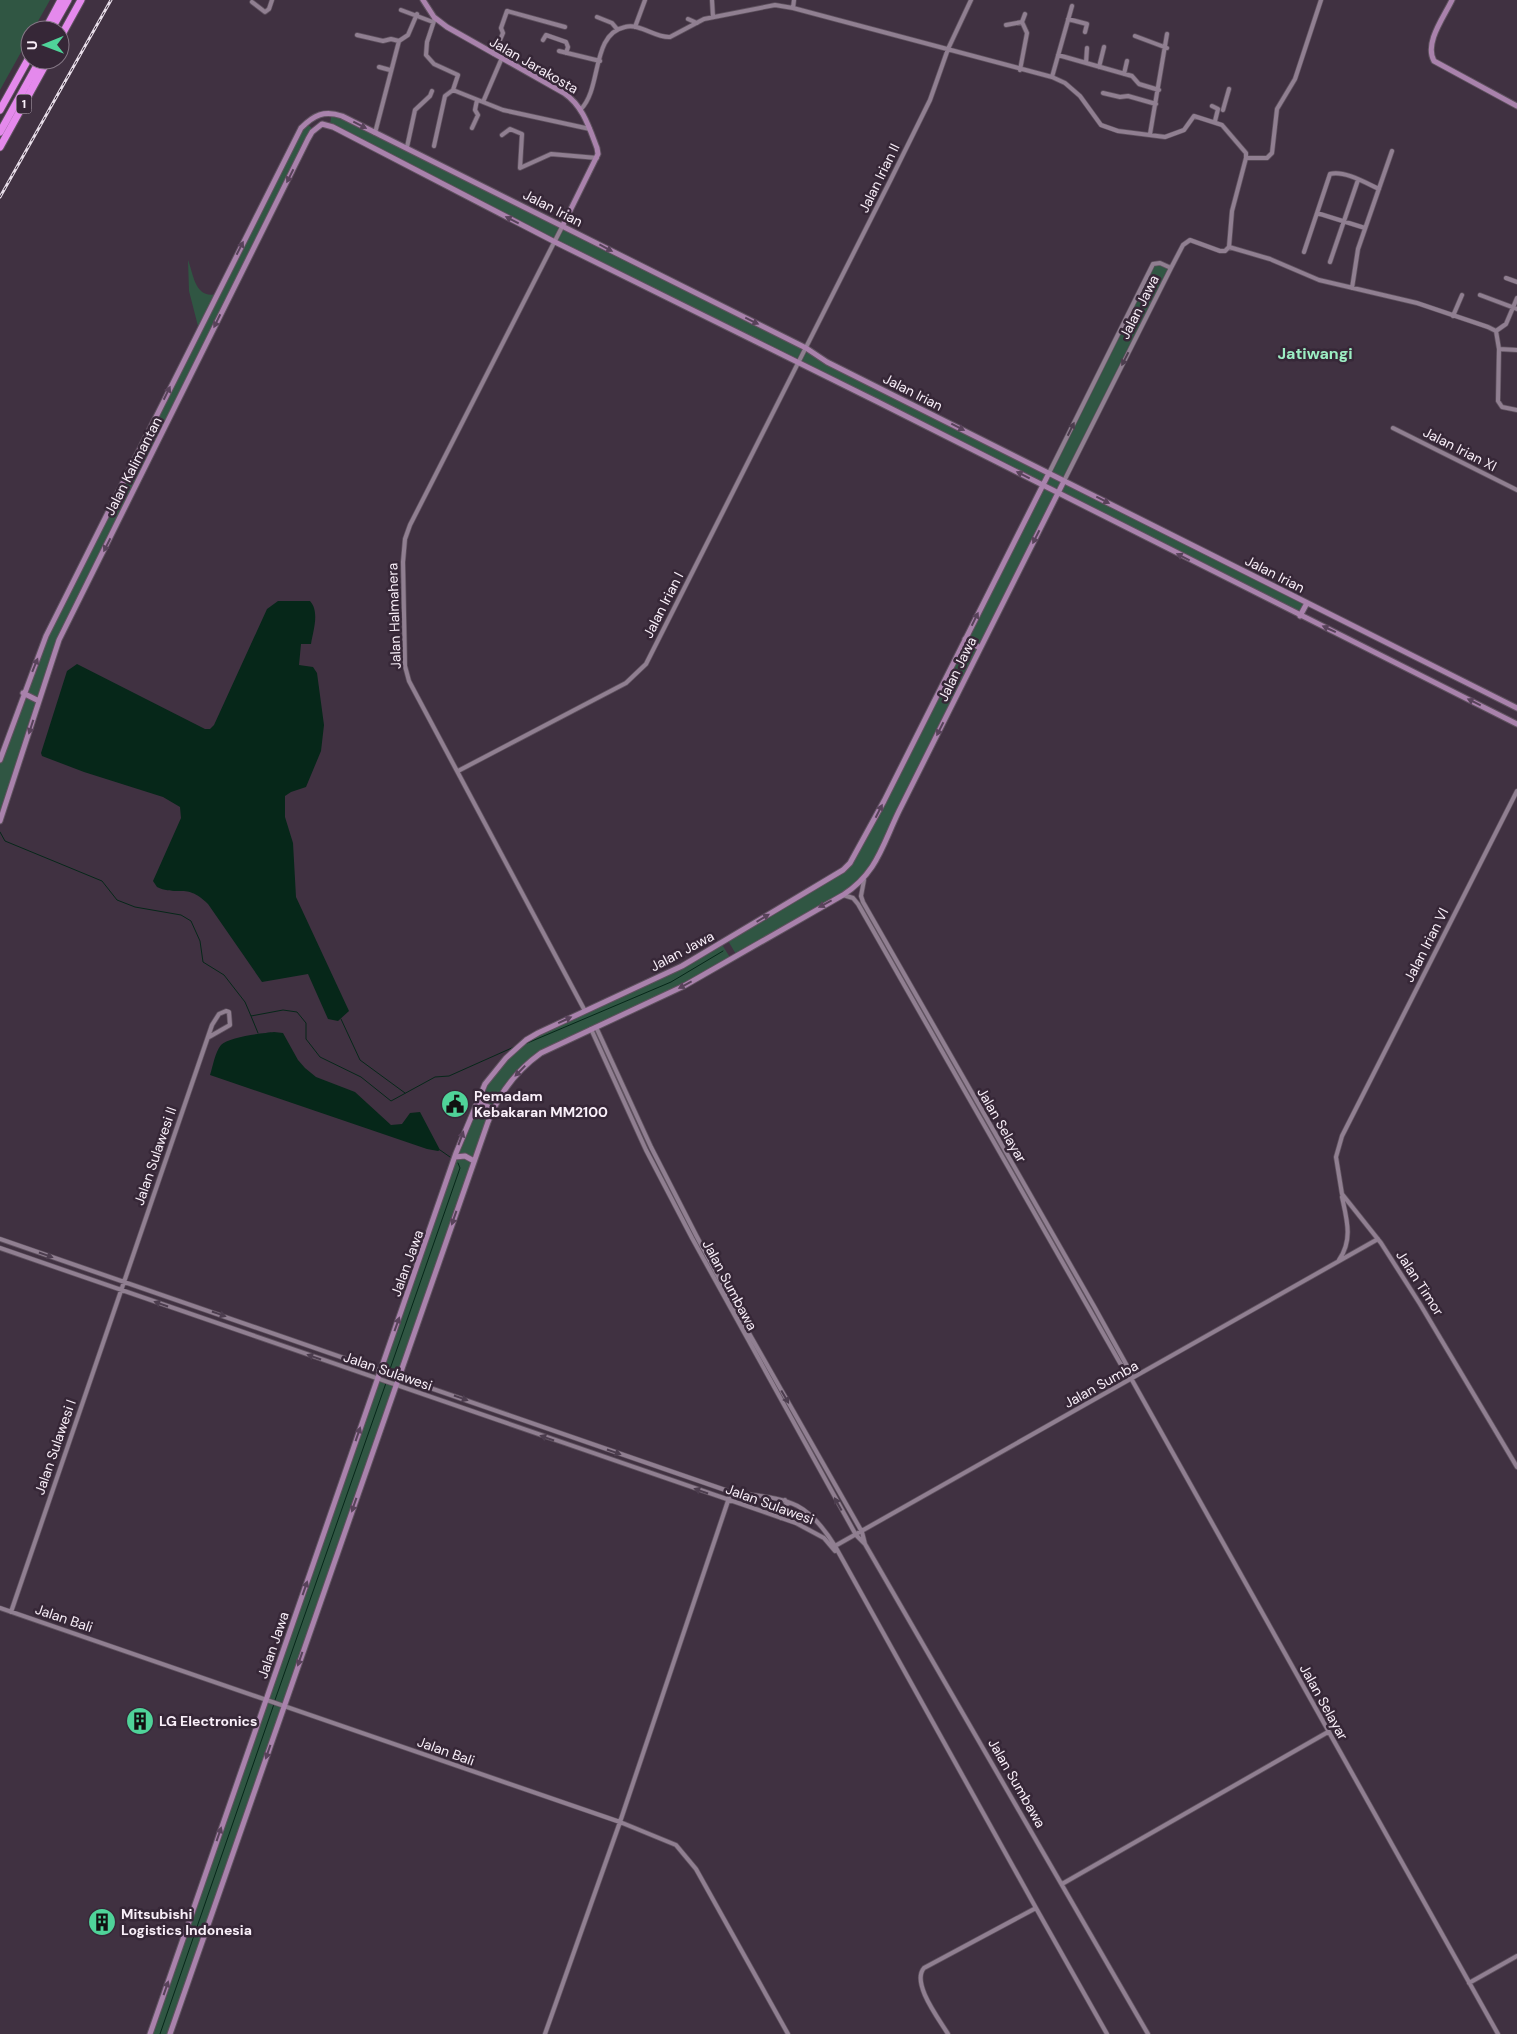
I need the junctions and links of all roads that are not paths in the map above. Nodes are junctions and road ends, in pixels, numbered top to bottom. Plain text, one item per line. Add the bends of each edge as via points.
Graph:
1 (61, 0) edge
2 (68, 0) edge
3 (73, 0) edge
4 (81, 0) edge
5 (272, 0) edge
6 (423, 0) edge
7 (646, 0) edge
8 (712, 0) edge
9 (794, 0) edge
10 (971, 0) edge
11 (1321, 0) edge
12 (1452, 0) edge
13 (252, 2) dead end
14 (1072, 6) dead end
15 (793, 8) junction
16 (401, 10) dead end
17 (416, 14) junction
18 (1025, 14) dead end
19 (597, 17) dead end
20 (713, 17) junction
21 (688, 19) dead end
22 (1068, 19) junction
23 (50, 20) edge
24 (57, 20) edge
25 (62, 20) edge
26 (70, 20) edge
27 (434, 20) junction
28 (1022, 22) junction
29 (697, 23) junction
30 (1006, 25) dead end
31 (565, 27) dead end
32 (635, 27) junction
33 (618, 29) junction
34 (1085, 32) dead end
35 (1167, 34) dead end
36 (357, 35) dead end
37 (1135, 36) dead end
38 (544, 40) dead end
39 (399, 41) junction
40 (1104, 47) dead end
41 (948, 48) junction
42 (1088, 48) dead end
43 (1166, 48) junction
44 (559, 51) dead end
45 (566, 53) junction
46 (494, 55) junction
47 (1058, 55) junction
48 (502, 60) junction
49 (600, 61) junction
50 (1127, 61) dead end
51 (1086, 63) junction
52 (379, 67) dead end
53 (1099, 67) junction
54 (22, 70) edge
55 (29, 70) edge
56 (34, 70) edge
57 (42, 70) edge
58 (390, 70) junction
59 (1020, 70) junction
60 (1124, 74) junction
61 (1052, 77) junction
62 (1229, 89) dead end
63 (453, 90) junction
64 (1159, 90) junction
65 (432, 91) dead end
66 (1103, 93) dead end
67 (477, 100) junction
68 (483, 102) junction
69 (1156, 104) junction
70 (1212, 106) dead end
71 (1517, 106) edge
72 (581, 109) junction
73 (1222, 109) junction
74 (0, 110) edge
75 (336, 114) junction
76 (1214, 121) junction
77 (0, 123) edge
78 (332, 127) junction
79 (301, 128) junction
80 (472, 128) dead end
81 (590, 129) junction
82 (0, 132) edge
83 (312, 132) junction
84 (376, 133) junction
85 (1150, 134) junction
86 (502, 136) dead end
87 (434, 146) dead end
88 (0, 147) edge
89 (406, 147) junction
90 (1392, 151) dead end
91 (597, 158) junction
92 (1246, 158) junction
93 (1358, 180) junction
94 (1379, 189) junction
95 (1317, 214) junction
96 (1343, 222) junction
97 (563, 225) junction
98 (1365, 228) junction
99 (555, 242) junction
100 (1229, 247) junction
101 (1304, 252) dead end
102 (1330, 262) dead end
103 (1171, 268) junction
104 (1506, 278) dead end
105 (1517, 282) edge
106 (1352, 288) junction
107 (1462, 295) dead end
108 (1480, 296) dead end
109 (1517, 298) edge
110 (1516, 309) edge
111 (1453, 316) junction
112 (1496, 332) junction
113 (806, 348) junction
114 (1499, 349) junction
115 (1517, 350) edge
116 (798, 363) junction
117 (1517, 410) edge
118 (154, 420) junction
119 (166, 426) junction
120 (1393, 428) dead end
121 (1049, 473) junction
122 (1064, 481) junction
123 (1043, 485) junction
124 (1517, 490) edge
125 (1058, 493) junction
126 (1307, 603) junction
127 (1300, 616) junction
128 (965, 639) junction
129 (980, 648) junction
130 (23, 692) junction
131 (39, 701) junction
132 (1517, 708) edge
133 (1517, 724) edge
134 (0, 760) edge
135 (458, 771) junction
136 (1517, 791) edge
137 (3, 802) edge
138 (0, 820) edge
139 (864, 880) junction
140 (843, 895) junction
141 (870, 919) junction
142 (585, 1011) junction
143 (593, 1028) junction
144 (209, 1037) junction
145 (476, 1101) junction
146 (493, 1109) junction
147 (1356, 1109) joint
148 (455, 1157) junction
149 (474, 1161) junction
150 (1342, 1194) junction
151 (0, 1239) edge
152 (1378, 1239) junction
153 (0, 1248) edge
154 (1338, 1262) junction
155 (123, 1282) junction
156 (121, 1290) junction
157 (735, 1313) junction
158 (748, 1332) junction
159 (744, 1334) junction
160 (382, 1371) junction
161 (397, 1376) junction
162 (379, 1380) junction
163 (1132, 1380) junction
164 (393, 1385) junction
165 (1517, 1467) edge
166 (731, 1492) junction
167 (785, 1500) junction
168 (728, 1501) junction
169 (781, 1518) junction
170 (862, 1532) junction
171 (856, 1535) junction
172 (865, 1544) junction
173 (835, 1546) junction
174 (838, 1554) junction
175 (0, 1608) edge
176 (11, 1612) junction
177 (268, 1701) junction
178 (282, 1705) junction
179 (1328, 1732) junction
180 (620, 1822) junction
181 (1062, 1884) junction
182 (1036, 1908) junction
183 (1517, 1956) edge
184 (1469, 1983) junction
185 (150, 2034) edge
186 (170, 2034) edge
187 (545, 2034) edge
188 (788, 2034) edge
189 (948, 2034) edge
190 (1108, 2034) edge
191 (1148, 2034) edge
192 (1498, 2034) edge

1 - 23 highway
2 - 24 highway
3 - 25 highway
4 - 26 highway
5 - 13 street via 265,12
6 - 27 street, Jalan Jarakosta
7 - 32 street
8 - 20 street
9 - 15 street
10 - 41 street, Jalan Irian II
11 - 92 street via 1295,79 1277,109 1272,154 1267,158
12 - 71 street via 1431,44 1430,53 1434,61
14 - 22 street
15 - 20 street via 775,5
15 - 41 street
16 - 17 street
17 - 27 street
17 - 39 street via 408,36
18 - 28 street
19 - 33 street
20 - 29 street
21 - 29 street
22 - 34 street via 1087,24
22 - 47 street
27 - 46 street, Jalan Jarakosta
27 - 63 street via 426,55 438,67 458,74
28 - 30 street
28 - 59 street via 1027,34
29 - 32 street via 668,37
31 - 46 street via 507,11 501,28 504,33
32 - 33 street
33 - 49 street via 606,39
35 - 43 street
36 - 39 street via 384,42 391,39
37 - 43 street
38 - 45 street via 546,35 566,42
39 - 58 street
40 - 53 street
41 - 59 street
41 - 113 street, Jalan Irian II via 930,100
42 - 51 street
43 - 64 street
44 - 45 street
45 - 49 street
46 - 48 street, Jalan Jarakosta
47 - 51 street
47 - 61 street
48 - 68 street
48 - 72 street, Jalan Jarakosta via 564,93
49 - 72 street via 590,98
50 - 60 street
51 - 53 street
52 - 58 street
53 - 60 street
54 - 74 highway, 1
55 - 77 highway, 1
56 - 82 highway, 1
57 - 88 highway, 1
58 - 84 street
59 - 61 street
60 - 64 street
61 - 85 street via 1072,88 1106,128
62 - 73 street
63 - 67 street
63 - 87 street via 445,96
64 - 69 street
65 - 89 street via 415,110
66 - 69 street
67 - 68 street
67 - 80 street via 474,110 477,117
68 - 81 street via 506,111
69 - 85 street
70 - 73 street
72 - 81 street, Jalan Jarakosta
73 - 76 street
75 - 78 street via 329,120
75 - 79 street via 317,114
75 -> 84 street, Jalan Irian
76 - 85 street via 1194,116 1184,130 1175,135
76 - 92 street via 1222,125 1242,147
78 - 83 street via 319,125
99 -> 78 street, Jalan Irian
79 - 83 street via 309,124 313,127
118 -> 79 street, Jalan Kalimantan
81 - 91 street, Jalan Jarakosta
83 -> 119 street, Jalan Kalimantan
84 - 89 street, Jalan Irian
86 - 91 street via 510,129 522,134 520,168 551,154
89 - 97 street, Jalan Irian
90 - 94 street
91 - 97 street
92 - 100 street via 1232,211
93 - 94 street
93 - 95 street via 1330,174
93 - 96 street
94 - 98 street
95 - 96 street
95 - 101 street
96 - 98 street
96 - 102 street
97 - 99 street, Jalan Halmahera
97 -> 113 street, Jalan Irian
98 - 106 street
99 - 116 street, Jalan Irian
99 - 135 street, Jalan Halmahera via 405,539 406,673
100 - 103 street via 1220,252 1196,241 1187,241
100 - 106 street via 1270,259 1307,276
121 -> 103 street, Jalan Jawa via 1153,264
103 -> 122 street, Jalan Jawa
104 - 105 street
106 - 111 street via 1417,303
107 - 111 street
108 - 110 street
109 - 110 street
110 - 112 street
111 - 112 street
112 - 114 street
113 - 116 street, Jalan Irian II
113 -> 121 street, Jalan Irian via 833,365
114 - 115 street
114 - 117 street via 1498,401 1502,407
123 -> 116 street, Jalan Irian
116 - 135 street, Jalan Irian I via 640,671 626,683
118 - 119 street
130 -> 118 street, Jalan Kalimantan via 46,636
119 -> 131 street, Jalan Kalimantan via 59,640
120 - 124 street, Jalan Irian XI
121 - 122 street, Jalan Irian
121 - 123 street, Jalan Jawa
122 - 125 street, Jalan Jawa
122 -> 126 street, Jalan Irian
123 - 125 street, Jalan Irian
128 -> 123 street, Jalan Jawa
127 -> 125 street, Jalan Irian
125 -> 129 street, Jalan Jawa
126 - 127 street
126 - 132 street, Jalan Irian
133 -> 127 street, Jalan Irian
128 - 129 street
142 -> 128 street, Jalan Jawa via 682,966 843,870 859,850
129 -> 139 street, Jalan Jawa
130 - 131 street
130 - 134 street, Jalan Kalimantan
131 -> 137 street, Jalan Kalimantan
135 - 142 street, Jalan Halmahera
136 - 147 street, Jalan Irian VI
137 - 138 street, Jalan Kalimantan
139 - 140 street, Jalan Jawa
139 - 141 street, Jalan Selayar via 861,899
140 - 141 street, Jalan Selayar via 856,901
140 -> 143 street, Jalan Jawa via 684,986
141 - 163 street, Jalan Selayar via 1131,1373
145 -> 142 street, Jalan Jawa via 494,1071 516,1048 538,1033
143 -> 146 street, Jalan Jawa via 554,1045 532,1060 507,1084
143 - 157 street, Jalan Sumbawa via 646,1150
144 - 144 street, Jalan Sulawesi II via 219,1014 230,1012 230,1025
144 - 155 street, Jalan Sulawesi II
145 - 146 street
148 -> 145 street, Jalan Jawa
146 - 149 street, Jalan Jawa
147 - 150 street, Jalan Timor via 1336,1149 1336,1168
148 - 149 street via 465,1156
160 -> 148 street, Jalan Jawa
149 -> 161 street, Jalan Jawa
150 - 152 street, Jalan Timor
150 - 154 street via 1349,1234
151 -> 155 street, Jalan Sulawesi
152 - 154 street, Jalan Sumba
152 - 165 street, Jalan Timor via 1451,1352
153 - 156 street, Jalan Sulawesi
154 - 163 street, Jalan Sumba
155 - 156 street, Jalan Sulawesi II
155 -> 160 street, Jalan Sulawesi
162 -> 156 street, Jalan Sulawesi
156 - 176 street, Jalan Sulawesi I
157 - 158 street, Jalan Sumbawa
157 - 159 street, Jalan Sumbawa
158 - 159 street
158 -> 170 street, Jalan Sumbawa
171 -> 159 street, Jalan Sumbawa
160 - 161 street, Jalan Sulawesi
160 - 162 street, Jalan Jawa
161 - 164 street, Jalan Jawa
161 -> 166 street, Jalan Sulawesi
162 - 164 street, Jalan Sulawesi
177 -> 162 street, Jalan Jawa
163 - 170 street, Jalan Sumba
163 - 179 street, Jalan Selayar
168 -> 164 street, Jalan Sulawesi
164 -> 178 street, Jalan Jawa
166 - 167 street, Jalan Sulawesi
166 - 168 street
167 - 169 street via 788,1511
167 - 173 street, Jalan Sulawesi via 813,1516
168 - 169 street, Jalan Sulawesi
168 - 180 street
169 - 174 street, Jalan Sulawesi via 814,1531
170 - 171 street, Jalan Sumba
170 - 172 street, Jalan Sumbawa
171 - 172 street, Jalan Sumbawa
171 - 173 street, Jalan Sumba
172 - 181 street, Jalan Sumbawa
173 - 174 street, Jalan Sulawesi
174 - 182 street
175 - 176 street, Jalan Bali
176 - 177 street, Jalan Bali
177 - 178 street, Jalan Bali
185 -> 177 street, Jalan Jawa
178 - 180 street, Jalan Bali
178 -> 186 street, Jalan Jawa
179 - 181 street
179 - 184 street, Jalan Selayar
180 - 187 street
180 - 188 street, Jalan Bali via 659,1836 684,1853
181 - 191 street, Jalan Sumbawa
182 - 189 street via 920,1972 922,1988
182 - 190 street
183 - 184 street
184 - 192 street, Jalan Selayar

